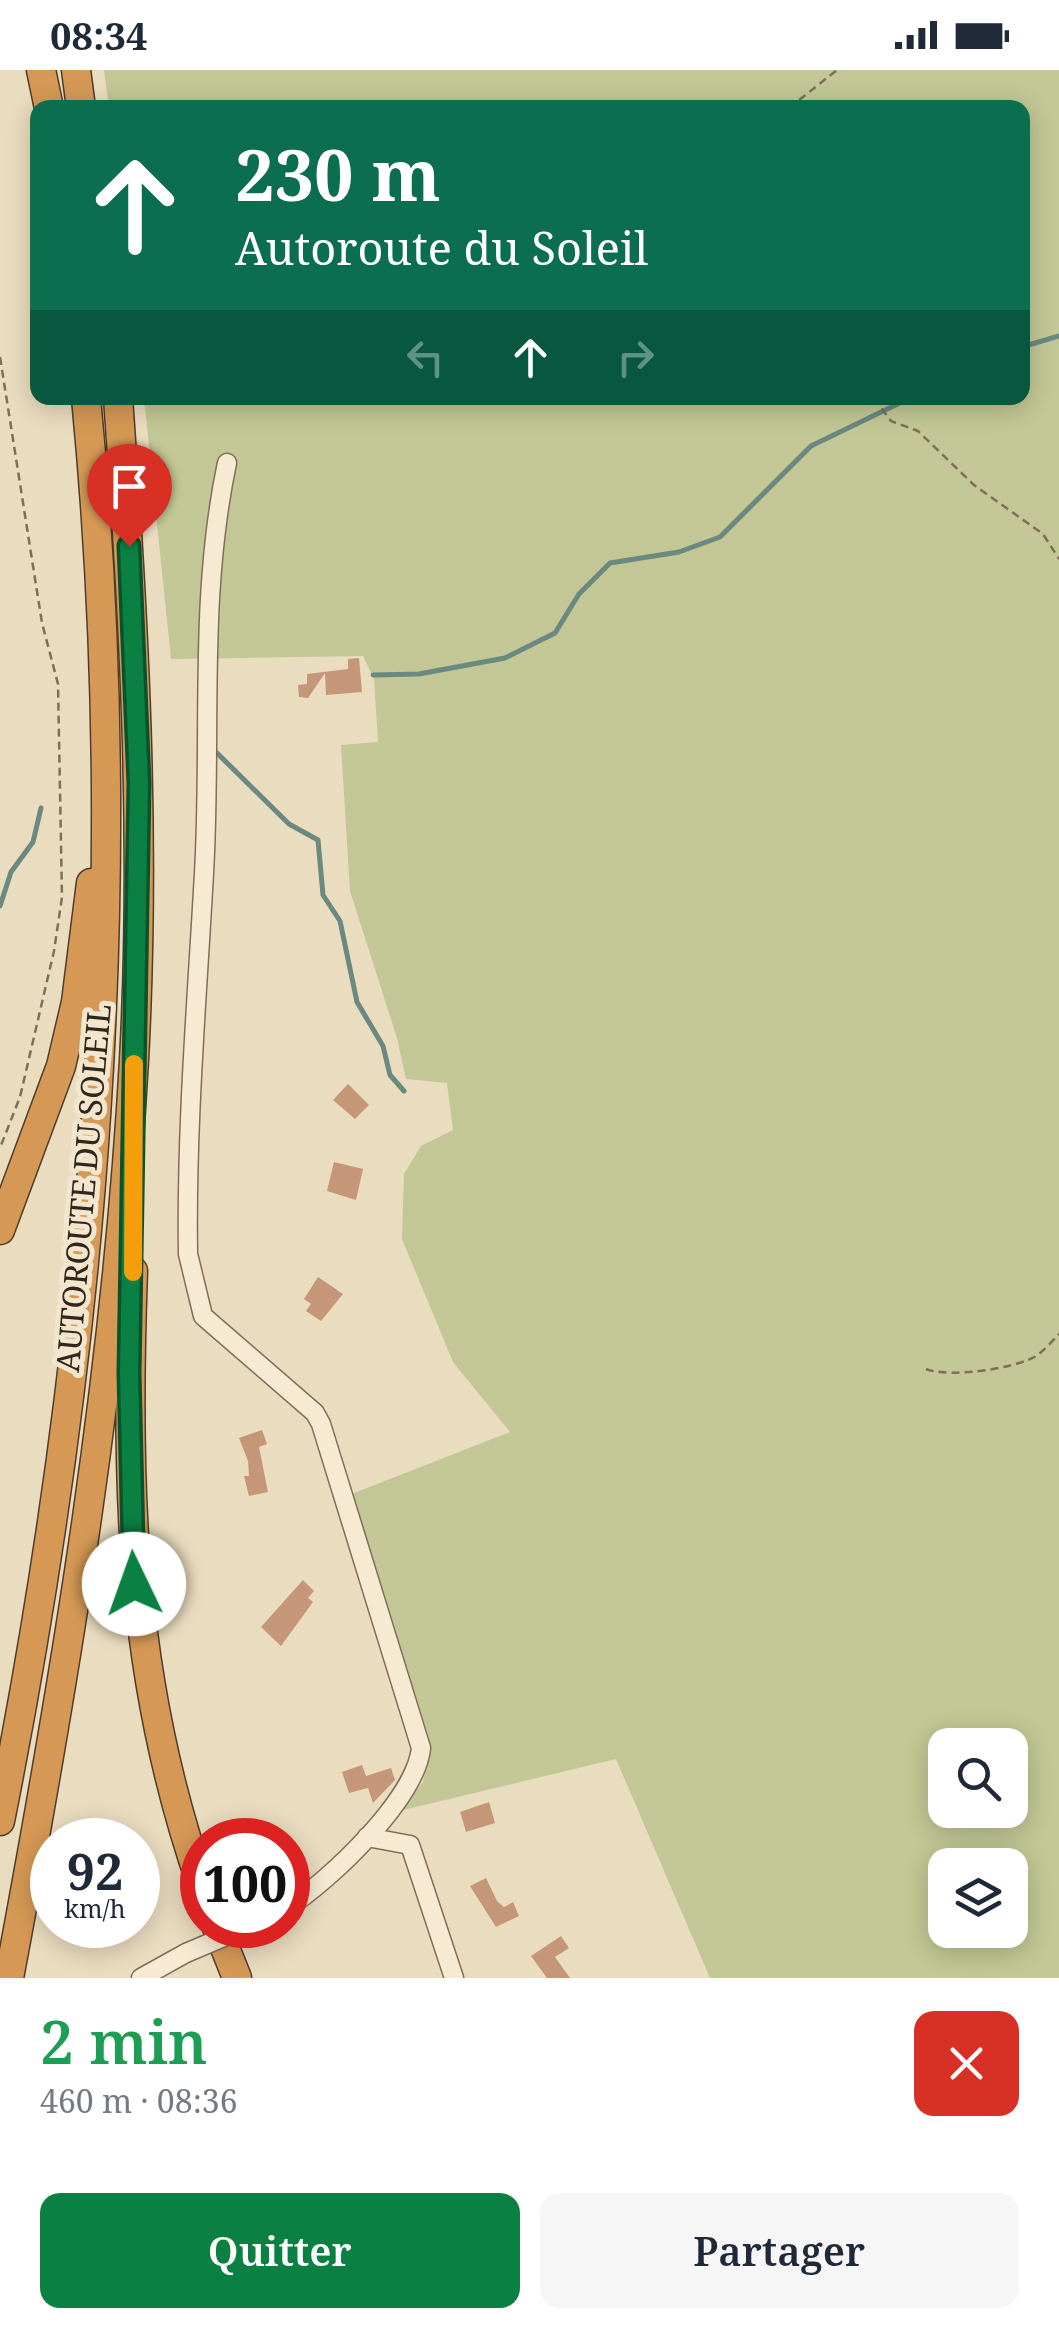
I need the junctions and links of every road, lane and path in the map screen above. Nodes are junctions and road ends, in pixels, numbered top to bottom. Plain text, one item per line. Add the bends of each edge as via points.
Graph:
1 (33, 70) edge
2 (41, 70) edge
3 (76, 70) edge
4 (837, 70) edge
5 (37, 100) edge
6 (47, 100) edge
7 (80, 100) edge
8 (798, 100) edge
9 (0, 356) edge
10 (74, 405) edge
11 (87, 405) edge
12 (119, 405) edge
13 (879, 405) edge
14 (227, 463) dead end
15 (1059, 559) edge
16 (134, 1059) junction
17 (0, 1148) edge
18 (0, 1230) edge
19 (1059, 1334) edge
20 (926, 1369) dead end
21 (0, 1822) edge
22 (180, 1822) edge
23 (367, 1837) junction
24 (310, 1892) edge
25 (200, 1948) edge
26 (225, 1948) edge
27 (10, 1978) edge
28 (142, 1978) edge
29 (237, 1978) edge
30 (454, 1978) edge

1 - 5 highway
2 - 6 highway
3 - 7 highway
4 - 8 path
9 - 17 path via 42,623 58,684 62,897 20,1097
10 - 18 highway via 88,566 94,851 76,1002 61,1066
11 - 21 highway, AUTOROUTE DU SOLEIL via 108,799 101,1068 90,1240 63,1461
12 - 16 highway, AUTOROUTE DU SOLEIL via 139,783
13 - 15 path via 891,421 918,431 974,485 1043,534
14 - 23 street via 210,556 204,662 204,873 188,1254 203,1316 322,1424 405,1694 420,1758
16 - 22 highway via 129,1373 134,1584 159,1741
16 - 27 highway, AUTOROUTE DU SOLEIL via 87,1523
19 - 20 path via 1036,1356 1010,1366 940,1374
23 - 24 street
23 - 30 street via 410,1845
25 - 28 street, bridge
26 - 29 highway

